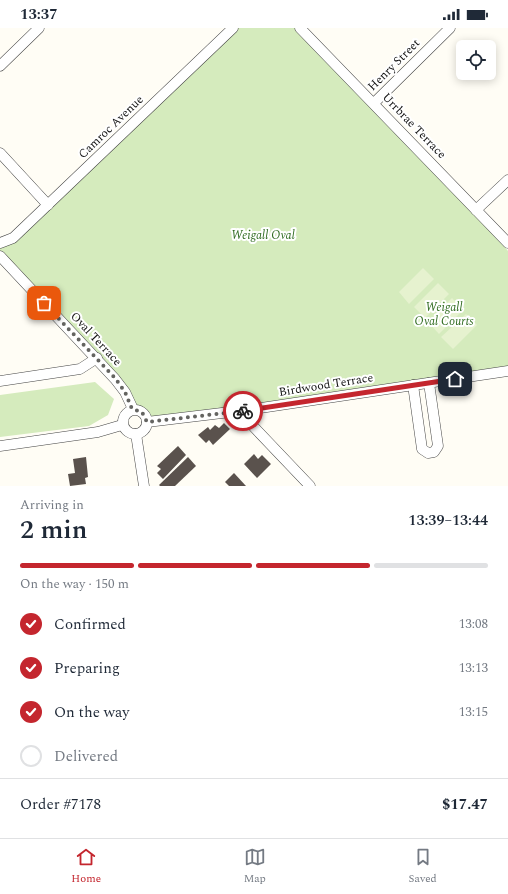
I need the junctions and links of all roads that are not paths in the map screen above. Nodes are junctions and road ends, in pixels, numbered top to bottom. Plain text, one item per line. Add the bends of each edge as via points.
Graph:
1 (39, 28) edge
2 (233, 28) edge
3 (300, 28) edge
4 (450, 28) edge
5 (0, 66) edge
6 (374, 103) junction
7 (0, 153) edge
8 (508, 180) edge
9 (48, 205) junction
10 (476, 210) junction
11 (2, 243) edge
12 (508, 243) edge
13 (0, 256) edge
14 (97, 358) junction
15 (508, 371) edge
16 (0, 381) edge
17 (429, 383) junction
18 (413, 385) junction
19 (132, 409) junction
20 (247, 410) junction
21 (147, 422) junction
22 (122, 424) junction
23 (136, 434) junction
24 (0, 446) edge
25 (144, 486) edge
26 (310, 486) edge

1 - 5 street
2 - 9 street, Camroc Avenue
3 - 6 street, Urrbrae Terrace
4 - 6 street, Henry Street
6 - 10 street, Urrbrae Terrace
7 - 9 street
8 - 10 street
9 - 11 street, Camroc Avenue via 13,238
10 - 12 street, Urrbrae Terrace
13 - 14 street, Oval Terrace
14 - 16 street via 80,369
14 - 19 street, Oval Terrace via 125,392
15 - 17 street, Birdwood Terrace
17 - 18 street, Birdwood Terrace
17 - 18 street via 438,446 434,452 428,453 422,449
18 - 20 street, Birdwood Terrace
19 - 21 street via 142,412
19 - 22 street via 124,416
20 - 21 street, Birdwood Terrace
20 - 26 street via 251,424
21 - 23 street via 143,431
22 - 23 street via 128,432
22 - 24 street via 98,432
23 - 25 street

